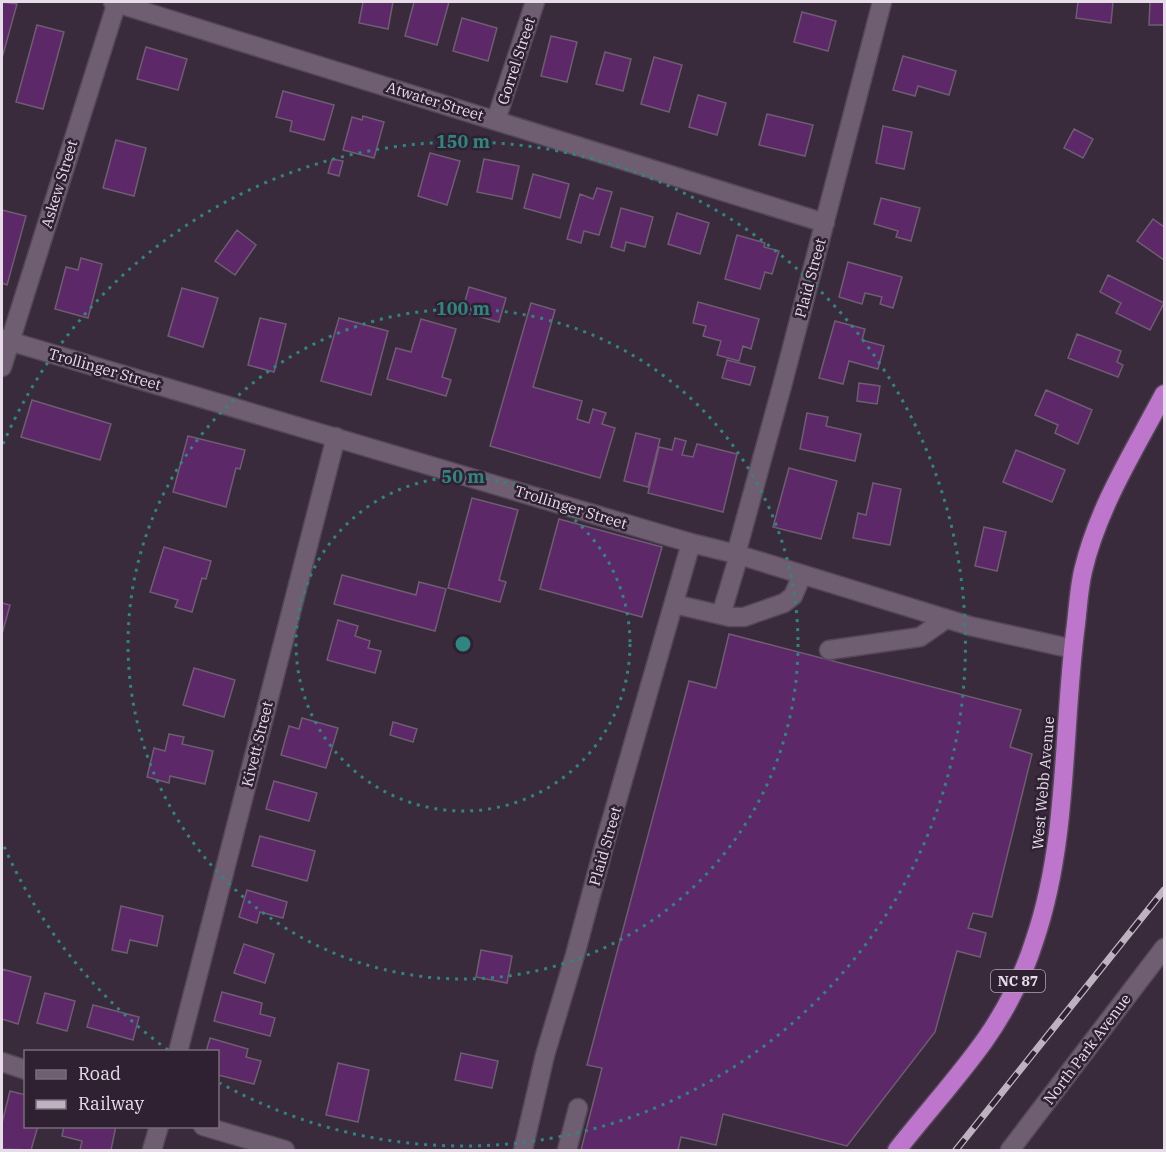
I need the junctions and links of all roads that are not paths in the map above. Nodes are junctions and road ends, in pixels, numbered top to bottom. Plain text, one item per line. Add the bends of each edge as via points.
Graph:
1 (116, 2) edge
2 (536, 2) edge
3 (882, 2) edge
4 (496, 120) junction
5 (825, 223) junction
6 (6, 340) edge
7 (2, 367) edge
8 (1164, 394) edge
9 (336, 437) junction
10 (691, 543) junction
11 (737, 555) junction
12 (802, 574) junction
13 (674, 604) junction
14 (721, 615) junction
15 (946, 619) junction
16 (1073, 649) junction
17 (829, 650) dead end
18 (1164, 948) edge
19 (179, 1050) edge
20 (2, 1062) edge
21 (24, 1069) edge
22 (578, 1108) dead end
23 (158, 1128) edge
24 (210, 1128) edge
25 (152, 1150) edge
26 (285, 1150) edge
27 (523, 1150) edge
28 (567, 1150) edge
29 (897, 1150) edge
30 (1010, 1150) edge

1 - 4 street, Atwater Street
1 - 6 street, Askew Street
2 - 4 street, Gorrel Street
3 - 5 street, Plaid Street
4 - 5 street, Atwater Street
5 - 11 street, Plaid Street
6 - 7 street, Askew Street
6 - 9 street, Trollinger Street
8 - 16 highway, West Webb Avenue / NC 87 via 1096,528 1083,572
9 - 10 street, Trollinger Street
9 - 19 street, Kivett Street
10 - 11 street, Trollinger Street
10 - 13 street, Plaid Street
11 - 12 street, Trollinger Street
11 - 14 street, Plaid Street
12 - 14 street via 793,596 784,603 744,617
12 - 15 street, Trollinger Street
13 - 14 street
13 - 27 street, Plaid Street via 545,1055
15 - 16 street, Trollinger Street
15 - 17 street via 920,638
16 - 29 highway, West Webb Avenue / NC 87 via 1053,873 1035,941 1015,988 985,1040
18 - 30 street, North Park Avenue
20 - 21 street
22 - 28 street
23 - 25 street
24 - 26 street

